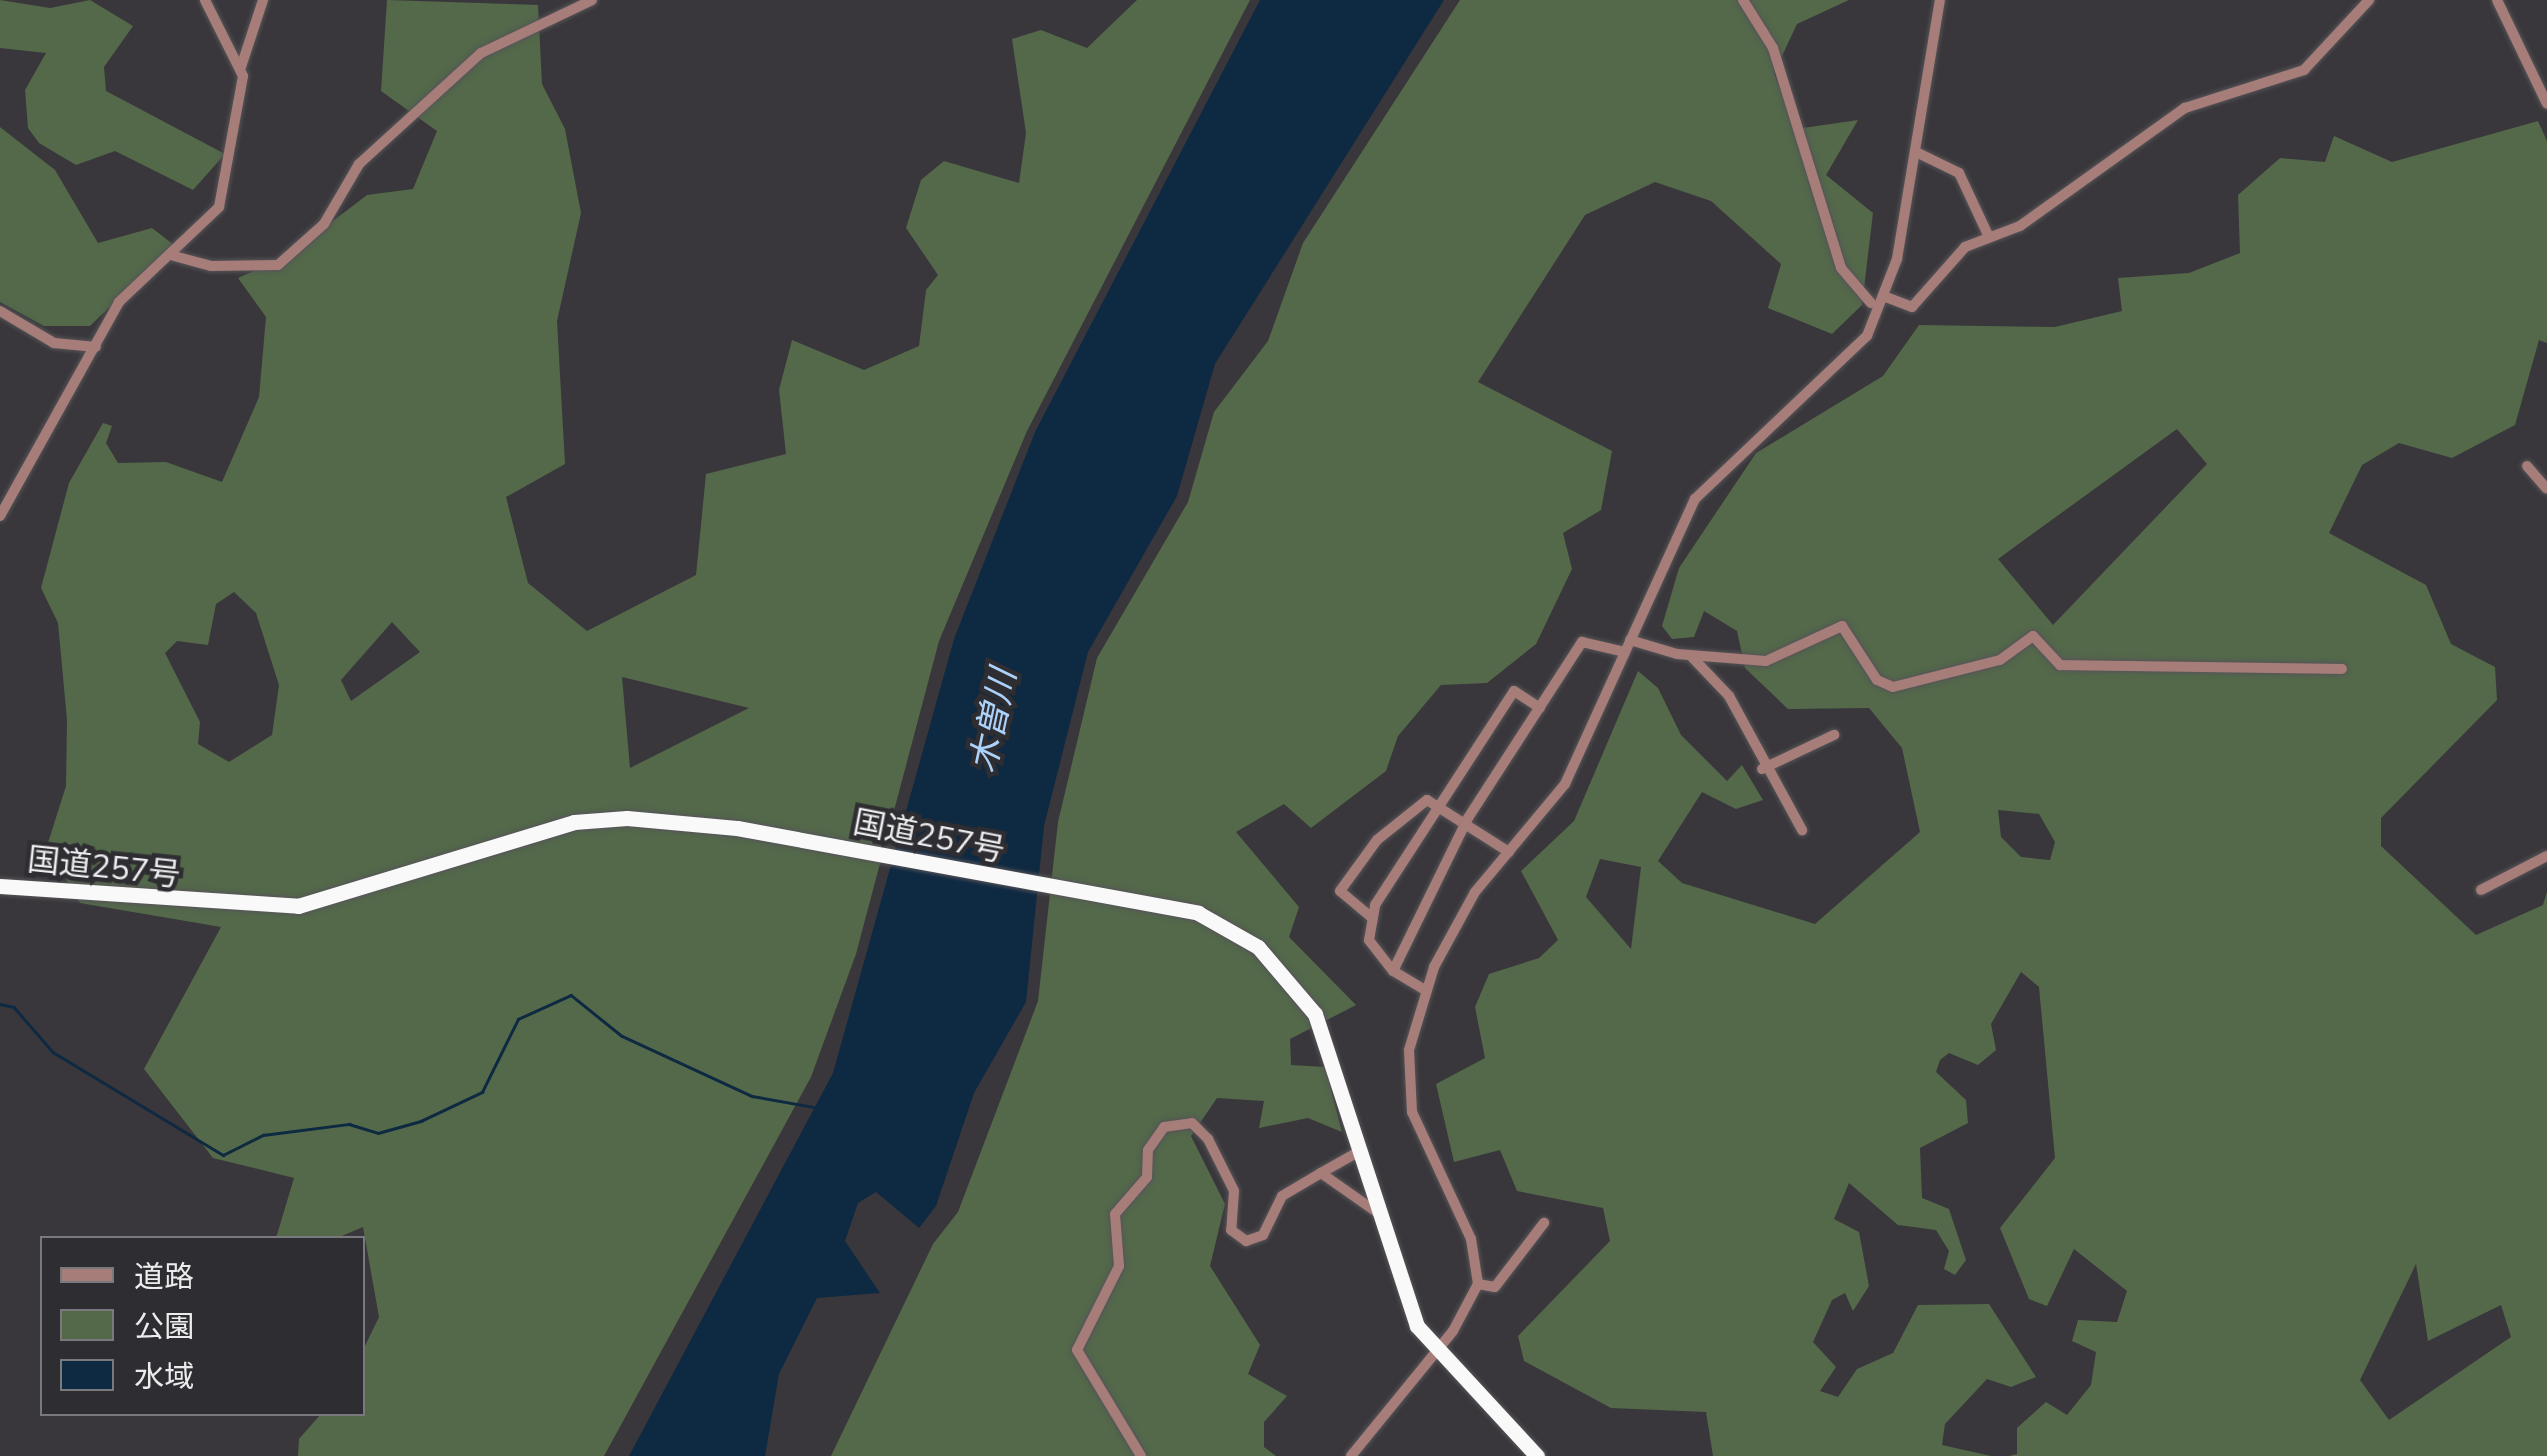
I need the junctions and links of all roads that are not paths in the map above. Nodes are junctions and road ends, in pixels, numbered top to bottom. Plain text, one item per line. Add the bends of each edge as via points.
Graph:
1 (205, 0) edge
2 (262, 0) edge
3 (592, 0) edge
4 (1743, 0) edge
5 (1940, 0) edge
6 (2369, 0) edge
7 (2497, 0) edge
8 (241, 67) junction
9 (2547, 104) edge
10 (1916, 152) junction
11 (1988, 234) junction
12 (174, 256) junction
13 (1886, 297) junction
14 (1870, 303) dead end
15 (0, 311) edge
16 (96, 347) junction
17 (2527, 466) dead end
18 (2547, 489) edge
19 (0, 516) edge
20 (1630, 640) junction
21 (1625, 652) junction
22 (1690, 655) junction
23 (2342, 669) dead end
24 (1540, 708) junction
25 (1834, 735) dead end
26 (1762, 768) junction
27 (1442, 804) junction
28 (1468, 818) junction
29 (1802, 830) dead end
30 (1509, 852) junction
31 (2547, 856) edge
32 (0, 886) edge
33 (2481, 890) dead end
34 (1372, 918) junction
35 (1393, 970) junction
36 (1425, 990) junction
37 (1360, 1152) junction
38 (1322, 1173) junction
39 (1378, 1213) junction
40 (1544, 1223) dead end
41 (1478, 1284) junction
42 (1434, 1352) junction
43 (1141, 1456) edge
44 (1351, 1456) edge
45 (1536, 1456) edge

1 - 8 street
2 - 8 street
3 - 12 street via 486,48 372,151 324,224 278,265 211,266
4 - 14 street via 1773,48 1841,268
5 - 10 street
6 - 11 street via 2304,70 2185,108 2020,226
7 - 9 street
8 - 12 street via 219,207
10 - 11 street via 1959,173
10 - 13 street
11 - 13 street via 1912,307
12 - 16 street via 119,302
13 - 20 street via 1850,359 1707,482
15 - 16 street via 54,342
16 - 19 street
17 - 18 street
20 - 21 street
20 - 22 street
21 - 24 street via 1582,642
21 - 30 street via 1565,784
22 - 23 street via 1766,661 1842,626 1877,680 1893,687 2000,660 2032,636 2060,665
22 - 26 street via 1730,696
24 - 27 street via 1514,691
24 - 28 street
25 - 26 street
26 - 29 street
27 - 28 street
27 - 34 street
27 - 34 street via 1426,800 1377,840 1340,891
28 - 30 street
28 - 35 street
30 - 36 street via 1464,910
31 - 33 street
32 - 37 highway, 国道257号 via 283,907 348,896 574,822 737,828 1198,913 1258,947 1296,985 1324,1032
34 - 35 street via 1369,940
35 - 36 street
36 - 41 street via 1409,1050 1412,1112 1471,1239
37 - 38 street
37 - 39 highway, 国道257号
38 - 39 street
38 - 43 street via 1282,1196 1264,1235 1246,1241 1231,1230 1234,1192 1200,1128 1172,1122 1148,1150 1147,1177 1115,1214 1119,1266 1077,1350
39 - 42 highway, 国道257号 via 1403,1297
40 - 41 street via 1495,1287
41 - 42 street
42 - 44 street
42 - 45 highway, 国道257号

